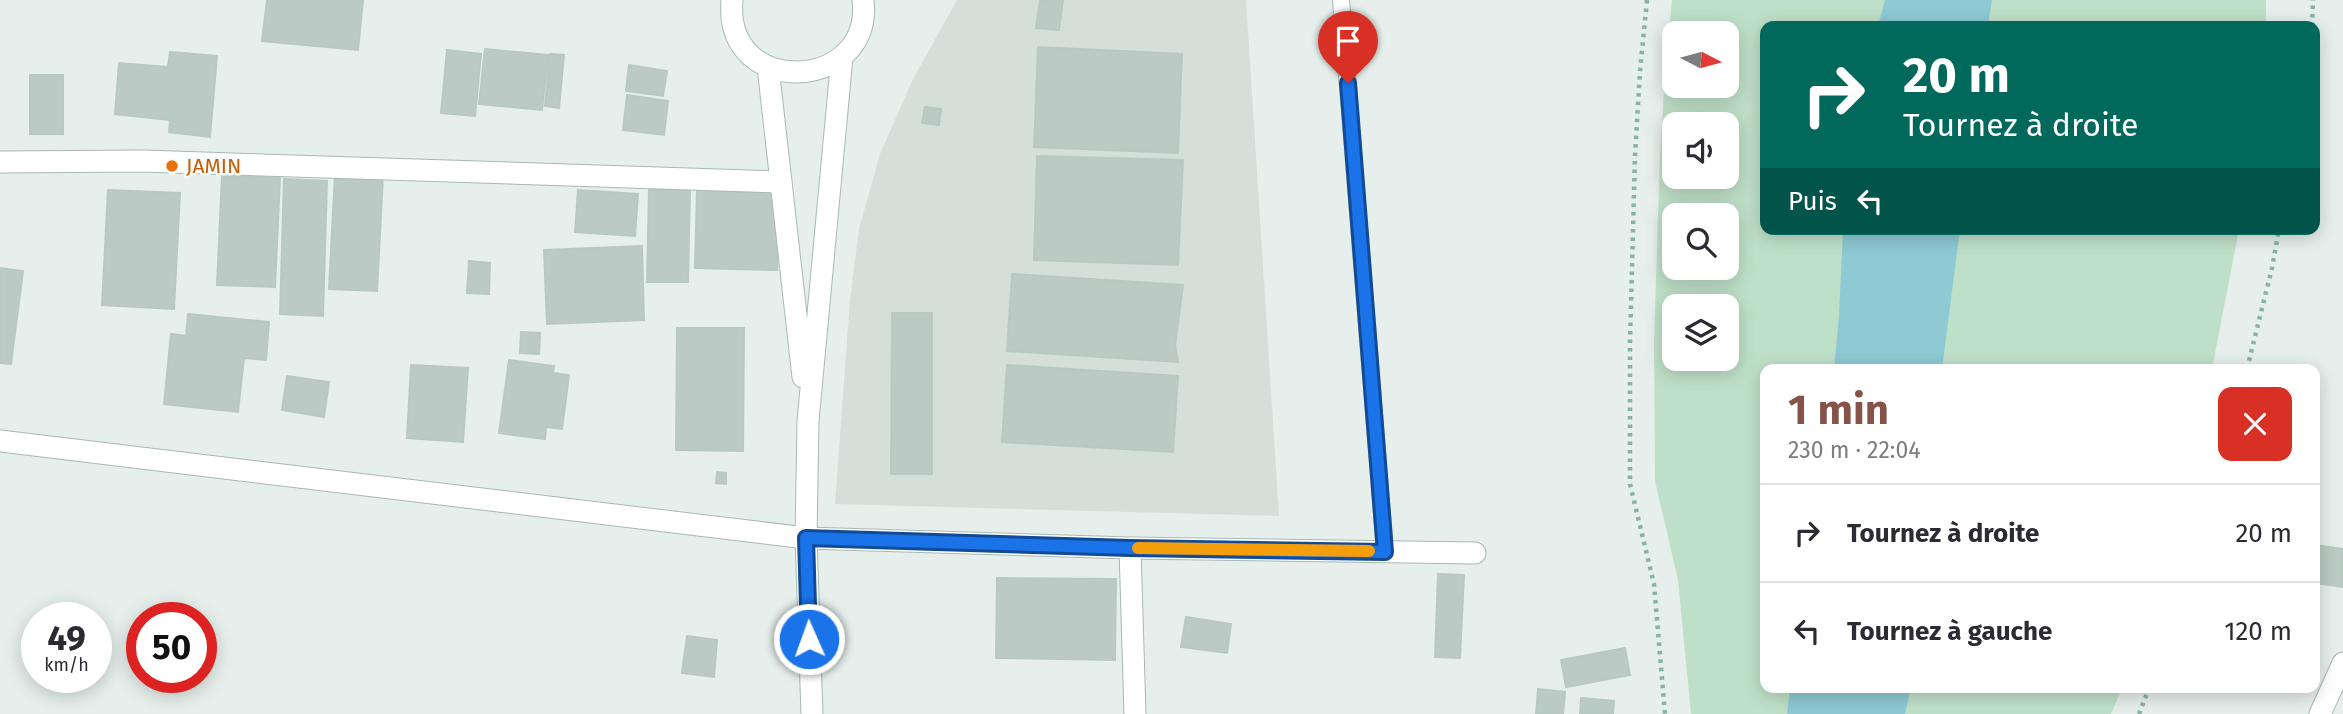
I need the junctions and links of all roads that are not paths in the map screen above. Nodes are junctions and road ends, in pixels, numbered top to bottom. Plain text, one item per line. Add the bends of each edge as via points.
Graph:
1 (712, 0) edge
2 (1341, 0) edge
3 (868, 4) edge
4 (731, 8) edge
5 (842, 57) junction
6 (768, 67) junction
7 (0, 162) edge
8 (781, 182) junction
9 (808, 421) junction
10 (0, 441) edge
11 (806, 538) junction
12 (1130, 548) junction
13 (1385, 552) junction
14 (1475, 553) dead end
15 (2343, 663) edge
16 (812, 714) edge
17 (1135, 714) edge
18 (2320, 714) edge

1 - 4 street
2 - 13 lane
3 - 5 street via 858,36
4 - 6 street via 736,36
5 - 6 street via 819,71 793,74
5 - 9 street
6 - 8 street
7 - 8 street via 143,161
8 - 9 street
9 - 11 street
10 - 11 street
11 - 12 street
11 - 16 street
12 - 13 street
12 - 17 street
13 - 14 street
15 - 18 street

